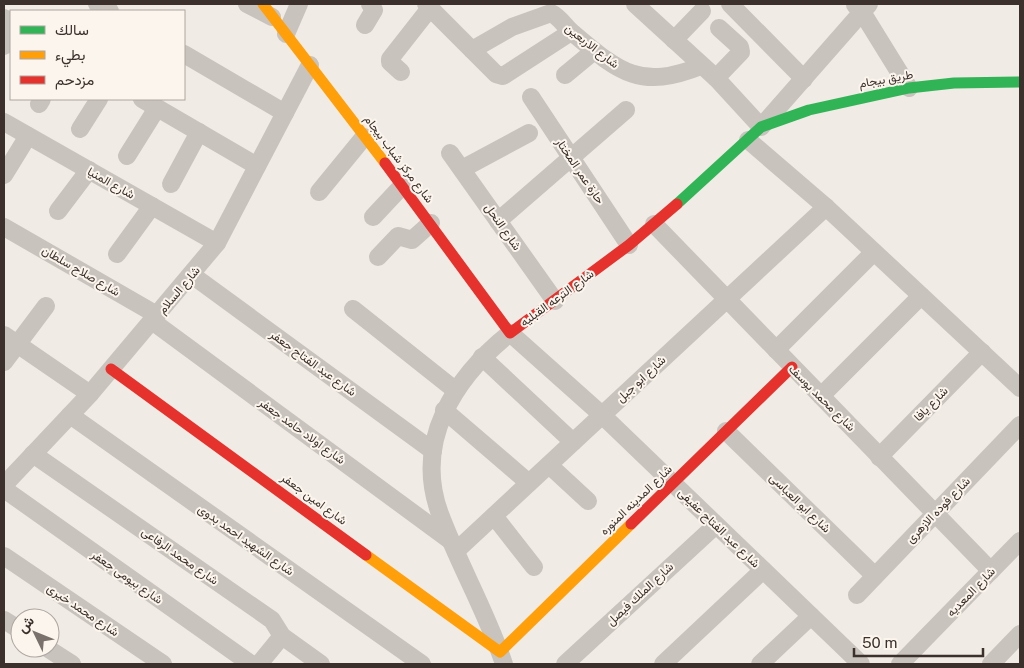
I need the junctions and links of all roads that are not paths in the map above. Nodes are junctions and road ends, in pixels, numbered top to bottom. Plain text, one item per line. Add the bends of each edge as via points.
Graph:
1 (97, 4) edge
2 (247, 4) edge
3 (300, 4) edge
4 (370, 4) edge
5 (635, 4) edge
6 (730, 4) edge
7 (428, 6) edge
8 (861, 6) edge
9 (108, 10) edge
10 (268, 10) edge
11 (702, 11) dead end
12 (365, 25) dead end
13 (720, 28) dead end
14 (571, 32) junction
15 (286, 34) junction
16 (10, 35) edge
17 (674, 40) junction
18 (4, 46) edge
19 (472, 50) junction
20 (594, 51) junction
21 (185, 55) edge
22 (310, 65) junction
23 (701, 66) junction
24 (401, 72) dead end
25 (565, 75) dead end
26 (716, 78) junction
27 (804, 79) junction
28 (1020, 82) edge
29 (910, 88) junction
30 (531, 97) dead end
31 (98, 100) edge
32 (149, 103) edge
33 (626, 110) dead end
34 (285, 113) junction
35 (4, 122) edge
36 (761, 127) junction
37 (80, 129) dead end
38 (199, 132) junction
39 (529, 133) dead end
40 (28, 136) junction
41 (364, 136) junction
42 (748, 140) junction
43 (450, 153) dead end
44 (127, 156) dead end
45 (571, 158) junction
46 (257, 166) junction
47 (462, 169) junction
48 (88, 170) junction
49 (4, 175) edge
50 (171, 184) dead end
51 (402, 186) junction
52 (320, 192) dead end
53 (152, 206) junction
54 (826, 207) junction
55 (58, 211) dead end
56 (373, 217) dead end
57 (498, 221) junction
58 (430, 224) junction
59 (654, 224) junction
60 (4, 227) edge
61 (217, 243) junction
62 (629, 245) junction
63 (874, 252) junction
64 (117, 254) dead end
65 (378, 257) dead end
66 (192, 275) junction
67 (922, 296) junction
68 (726, 300) junction
69 (555, 301) junction
70 (46, 306) dead end
71 (353, 309) dead end
72 (155, 318) junction
73 (510, 333) junction
74 (11, 339) edge
75 (776, 350) junction
76 (982, 352) junction
77 (482, 357) junction
78 (4, 362) edge
79 (792, 367) junction
80 (111, 369) junction
81 (1020, 388) edge
82 (455, 390) junction
83 (90, 394) junction
84 (821, 396) junction
85 (444, 410) junction
86 (70, 415) junction
87 (602, 415) junction
88 (1020, 425) edge
89 (726, 431) junction
90 (573, 442) junction
91 (433, 452) junction
92 (33, 454) junction
93 (879, 456) junction
94 (549, 465) junction
95 (528, 483) junction
96 (672, 483) junction
97 (4, 487) edge
98 (588, 501) dead end
99 (935, 514) junction
100 (494, 516) junction
101 (716, 525) junction
102 (1020, 541) edge
103 (454, 546) junction
104 (4, 556) edge
105 (534, 567) dead end
106 (763, 570) junction
107 (991, 571) junction
108 (875, 576) junction
109 (857, 595) dead end
110 (811, 616) junction
111 (1020, 634) edge
112 (282, 636) junction
113 (60, 656) edge
114 (503, 661) edge
115 (72, 664) edge
116 (163, 664) edge
117 (251, 664) edge
118 (259, 664) edge
119 (321, 664) edge
120 (422, 664) edge
121 (565, 664) edge
122 (663, 664) edge
123 (760, 664) edge
124 (861, 664) edge
125 (900, 664) edge
126 (991, 664) edge

1 - 9 street
2 - 10 street
3 - 15 street
4 - 12 street via 374,10
5 - 17 street
6 - 27 street
7 - 19 street
7 - 24 street via 389,60
8 - 27 street, شارع الترعه القبليه
8 - 29 street
10 - 15 main road, شارع مركز شباب بيجام
11 - 17 street
13 - 26 street via 740,47 741,52
14 - 19 street, شارع الاربعين via 549,14 512,27
14 - 19 street via 503,76 496,74
14 - 20 street, شارع الاربعين
15 - 22 main road, شارع مركز شباب بيجام
16 - 18 street
17 - 23 street
20 - 23 street, شارع الاربعين via 628,74 648,79 666,78
20 - 25 street
21 - 34 street
22 - 34 street, شارع السلام
22 - 41 main road, شارع مركز شباب بيجام
23 - 26 street
26 - 36 street
27 - 36 street, شارع الترعه القبليه
28 - 29 main road, طريق بيجام
29 - 36 main road, طريق بيجام via 826,106
30 - 45 street, حارة عمر المختار
31 - 37 street
32 - 38 street
32 - 44 street
33 - 45 street
34 - 46 street, شارع السلام
35 - 40 street, شارع المنيا
36 - 42 main road, شارع الترعه القبليه
38 - 46 street
38 - 50 street
39 - 47 street
40 - 48 street, شارع المنيا
40 - 49 street
41 - 51 main road, شارع مركز شباب بيجام
41 - 52 street
42 - 54 street
42 - 59 main road, شارع الترعه القبليه
43 - 47 street, شارع النحل
45 - 57 street
45 - 62 street, حارة عمر المختار
46 - 61 street, شارع السلام
47 - 57 street, شارع النحل
48 - 53 street, شارع المنيا
48 - 55 street
51 - 56 street
51 - 58 main road, شارع مركز شباب بيجام
53 - 61 street, شارع المنيا
53 - 64 street
54 - 63 street
54 - 68 street, شارع ابو جبل
57 - 69 street, شارع النحل
58 - 65 street via 412,240 397,237
58 - 73 main road, شارع مركز شباب بيجام
59 - 62 main road, شارع الترعه القبليه
59 - 68 street, شارع محمد يوسف
60 - 72 street, شارع صلاح سلطان
61 - 66 street, شارع السلام
62 - 69 main road, شارع الترعه القبليه
63 - 67 street
63 - 75 street
66 - 72 street, شارع السلام
66 - 91 street, شارع عبد الفتاح جعفر
67 - 76 street
67 - 84 street
68 - 75 street, شارع محمد يوسف
68 - 87 street, شارع ابو جبل
69 - 73 main road, شارع الترعه القبليه
70 - 74 street
71 - 82 street
72 - 80 street, شارع السلام
72 - 103 street, شارع اولاد حامد جعفر
73 - 77 street, شارع الترعه القبليه
73 - 87 street, شارع عبد الفتاح عفيفى
74 - 78 street
74 - 83 street
75 - 79 street, شارع محمد يوسف
76 - 81 street
76 - 93 street, شارع يافا
77 - 82 street, شارع الترعه القبليه
77 - 90 street
79 - 84 street, شارع محمد يوسف
79 - 89 main road, شارع المدينه المنوره
80 - 83 street, شارع السلام
80 - 114 main road, شارع امين جعفر
82 - 85 street, شارع الترعه القبليه
83 - 86 street, شارع السلام
84 - 93 street, شارع محمد يوسف
85 - 91 street, شارع الترعه القبليه
85 - 95 street
86 - 92 street, شارع السلام
86 - 120 street, شارع الشهيد احمد بدوى
87 - 90 street, شارع ابو جبل
87 - 96 street, شارع عبد الفتاح عفيفى
88 - 99 street, شارع فوده الازهرى
89 - 96 main road, شارع المدينه المنوره
89 - 108 street, شارع ابو العباسى
90 - 94 street, شارع ابو جبل
91 - 103 street, شارع الترعه القبليه via 433,482 438,505
92 - 97 street, شارع السلام
92 - 112 street, شارع محمد الرفاعى via 272,620
93 - 99 street, شارع محمد يوسف
94 - 95 street, شارع ابو جبل
94 - 98 street
95 - 100 street, شارع ابو جبل
96 - 101 street, شارع عبد الفتاح عفيفى
96 - 114 main road, شارع المدينه المنوره
97 - 117 street, شارع بيومى جعفر
99 - 107 street, شارع محمد يوسف
99 - 108 street, شارع فوده الازهرى
100 - 103 street, شارع ابو جبل
100 - 105 street
101 - 106 street, شارع عبد الفتاح عفيفى
101 - 121 street, شارع الملك فيصل
102 - 107 street, شارع المعديه
103 - 114 street, شارع الترعه القبليه
104 - 116 street, شارع محمد خيرى
106 - 110 street, شارع عبد الفتاح عفيفى
106 - 122 street
107 - 125 street, شارع المعديه
108 - 109 street, شارع فوده الازهرى
110 - 123 street
110 - 124 street, شارع عبد الفتاح عفيفى
111 - 126 street
112 - 118 street
112 - 119 street, شارع محمد الرفاعى
113 - 115 street

